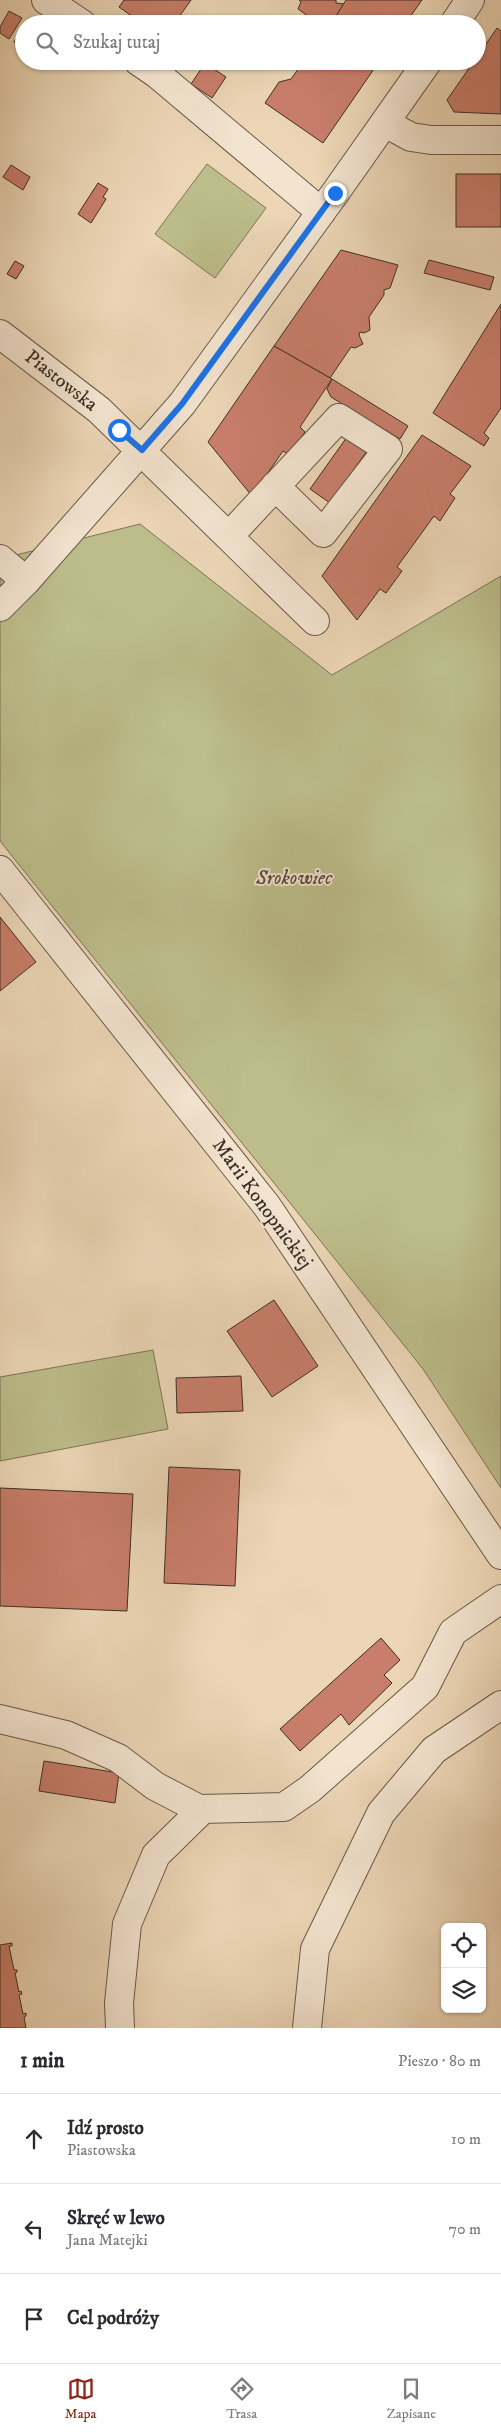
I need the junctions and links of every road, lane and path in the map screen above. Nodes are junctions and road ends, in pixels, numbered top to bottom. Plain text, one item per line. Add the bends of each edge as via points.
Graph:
1 (46, 0) edge
2 (470, 0) edge
3 (68, 15) edge
4 (460, 15) edge
5 (151, 70) edge
6 (422, 70) edge
7 (385, 124) junction
8 (501, 140) edge
9 (321, 212) junction
10 (0, 334) edge
11 (142, 450) junction
12 (275, 486) dead end
13 (229, 536) junction
14 (0, 559) edge
15 (26, 581) junction
16 (0, 607) edge
17 (315, 621) dead end
18 (0, 870) edge
19 (501, 1555) edge
20 (501, 1599) edge
21 (501, 1705) edge
22 (0, 1719) edge
23 (203, 1809) junction
24 (120, 2028) edge
25 (307, 2028) edge

1 - 3 street
2 - 4 street
5 - 9 street
6 - 7 street
7 - 8 street via 411,137 431,140
7 - 9 street
9 - 11 street via 182,404
10 - 11 street, Piastowska via 100,410
11 - 13 street, Piastowska
11 - 15 street
12 - 13 street
13 - 17 street, Piastowska
14 - 15 street
15 - 16 street
18 - 19 street, Marii Konopnickiej via 267,1206
20 - 23 street via 454,1632 425,1687 310,1789 284,1807
21 - 25 street via 434,1750 381,1813 315,1949
22 - 23 street via 66,1735 118,1758 155,1786
23 - 24 street via 156,1855 127,1924 119,2003

